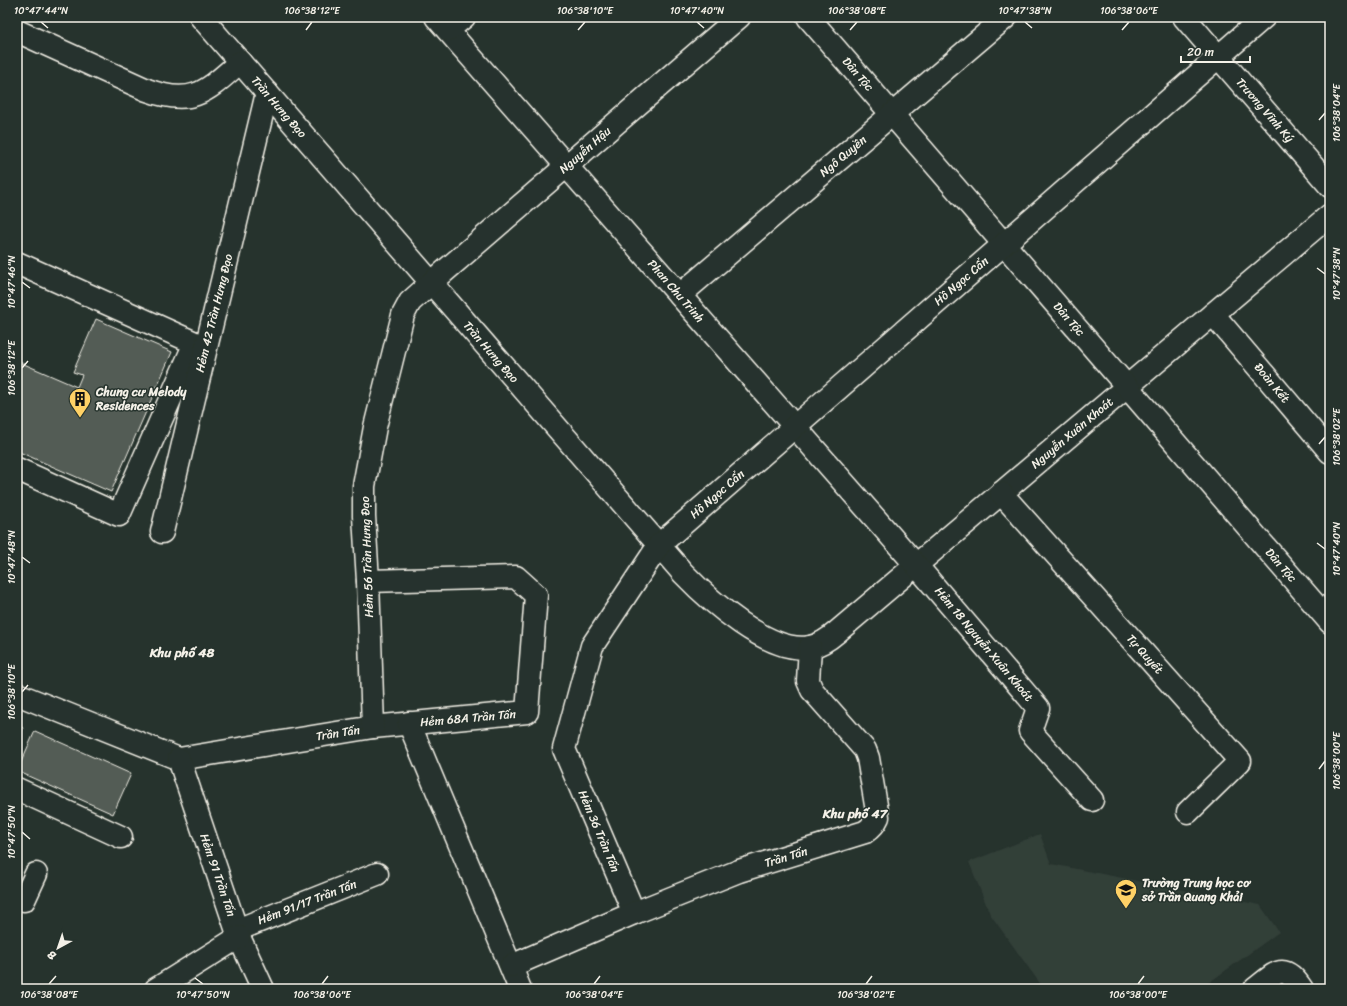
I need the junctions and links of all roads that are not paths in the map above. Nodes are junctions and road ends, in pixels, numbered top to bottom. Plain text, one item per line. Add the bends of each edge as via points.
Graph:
1 (201, 17) edge
2 (738, 17) edge
3 (808, 17) edge
4 (1006, 17) edge
5 (1184, 17) edge
6 (1264, 17) edge
7 (450, 21) edge
8 (17, 31) edge
9 (1218, 56) junction
10 (240, 62) junction
11 (267, 93) junction
12 (892, 114) junction
13 (566, 166) junction
14 (1330, 186) edge
15 (1330, 215) edge
16 (1004, 244) junction
17 (17, 263) edge
18 (431, 283) junction
19 (680, 295) junction
20 (1213, 314) junction
21 (1127, 386) junction
22 (795, 426) junction
23 (1330, 452) edge
24 (17, 470) edge
25 (1001, 493) junction
26 (162, 532) dead end
27 (659, 545) junction
28 (916, 565) junction
29 (368, 580) junction
30 (1330, 622) edge
31 (810, 647) junction
32 (17, 694) edge
33 (409, 723) junction
34 (373, 727) junction
35 (564, 749) joint
36 (179, 759) junction
37 (17, 789) edge
38 (1092, 800) dead end
39 (1188, 812) dead end
40 (121, 837) dead end
41 (377, 874) dead end
42 (634, 913) junction
43 (238, 933) junction
44 (511, 966) junction
45 (156, 989) edge
46 (263, 989) edge
47 (520, 989) edge
48 (1255, 989) edge
49 (1302, 989) edge

1 - 10 street, Trần Hưng Đạo
2 - 13 street, Nguyễn Hậu
3 - 12 street, Dân Tộc
4 - 12 street, Ngô Quyền
5 - 9 street, Trương Vĩnh Ký
6 - 9 street, Hồ Ngọc Cẩn
7 - 13 street, Phan Chu Trinh
8 - 10 street via 163,96 179,98 194,95 207,89
9 - 14 street, Trương Vĩnh Ký
9 - 16 street, Hồ Ngọc Cẩn
10 - 11 street, Trần Hưng Đạo
11 - 18 street, Trần Hưng Đạo
11 - 26 street, Hẻm 42 Trần Hưng Đạo
12 - 16 street, Dân Tộc
12 - 19 street, Ngô Quyền
13 - 18 street, Nguyễn Hậu
13 - 19 street, Phan Chu Trinh
15 - 20 street, Nguyễn Xuân Khoát
16 - 21 street, Dân Tộc
16 - 22 street, Hồ Ngọc Cẩn
17 - 24 street via 195,343 119,515
18 - 27 street, Trần Hưng Đạo
18 - 29 street, Hẻm 56 Trần Hưng Đạo via 410,302 403,315 375,427 364,486
19 - 22 street, Phan Chu Trinh
20 - 21 street, Nguyễn Xuân Khoát
20 - 23 street, Đoàn Kết
21 - 25 street, Nguyễn Xuân Khoát
21 - 30 street, Dân Tộc
22 - 27 street, Hồ Ngọc Cẩn
22 - 28 street, Phan Chu Trinh
25 - 28 street, Nguyễn Xuân Khoát
25 - 39 street, Tự Quyết via 1240,761
27 - 31 street, Trần Hưng Đạo via 697,587 741,623 781,643 794,647
27 - 35 street, Hồ Ngọc Cẩn via 592,646
28 - 31 street, Nguyễn Xuân Khoát via 831,637
28 - 38 street, Hẻm 18 Nguyễn Xuân Khoát via 1038,708 1030,731
29 - 33 street, Hẻm 68A Trần Tấn via 516,577 536,595 527,712
29 - 34 street, Hẻm 56 Trần Hưng Đạo
31 - 42 street, Trần Tấn via 809,686 865,750 868,758 878,817 875,823 865,832 739,871
32 - 36 street
33 - 34 street, Trần Tấn
33 - 44 street
34 - 36 street, Trần Tấn
35 - 42 street, Hẻm 36 Trần Tấn
36 - 43 street, Hẻm 91 Trần Tấn
37 - 40 street
41 - 43 street, Hẻm 91/17 Trần Tấn
42 - 44 street, Trần Tấn
43 - 45 street, Hẻm 91/17 Trần Tấn
43 - 46 street, Hẻm 91 Trần Tấn
44 - 47 street
48 - 49 street via 1279,972 1285,972 1295,979

